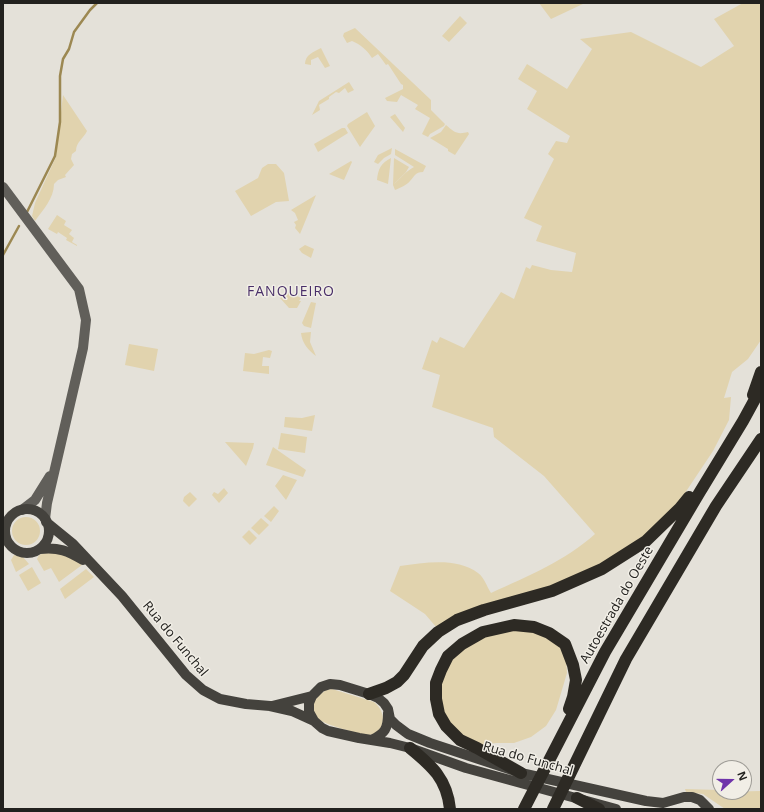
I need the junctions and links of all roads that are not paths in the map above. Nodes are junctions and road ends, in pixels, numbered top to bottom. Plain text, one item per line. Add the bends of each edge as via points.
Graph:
1 (3, 187) edge
2 (761, 372) edge
3 (761, 388) edge
4 (743, 421) junction
5 (761, 440) edge
6 (722, 457) junction
7 (54, 471) junction
8 (22, 510) junction
9 (7, 516) edge
10 (46, 520) junction
11 (4, 536) edge
12 (40, 549) junction
13 (96, 570) junction
14 (368, 694) junction
15 (312, 696) junction
16 (270, 706) junction
17 (388, 710) junction
18 (314, 721) junction
19 (372, 740) junction
20 (558, 742) junction
21 (410, 748) junction
22 (521, 773) junction
23 (577, 798) junction
24 (676, 799) junction
25 (450, 809) edge
26 (524, 809) edge
27 (554, 809) edge
28 (599, 809) edge
29 (616, 809) edge
30 (663, 809) edge
31 (709, 809) edge

1 - 7 main road via 79,289 85,310 83,348
2 - 4 highway, Autoestrada do Oeste
3 - 4 highway, Autoestrada do Oeste
4 - 6 highway, Autoestrada do Oeste
5 - 27 highway via 716,506 626,659
6 - 14 highway via 680,508 646,541 626,555 602,569 552,591 457,620 438,632 423,646 397,682
6 - 20 highway, Autoestrada do Oeste via 605,652
7 - 8 main road via 35,500
7 - 10 main road via 46,503
8 - 9 main road, Rua do Funchal
8 - 10 main road, Rua do Funchal via 35,511
9 - 11 main road, Rua do Funchal
10 - 12 main road via 48,538
10 - 13 main road, Rua do Funchal via 73,544
11 - 12 main road, Rua do Funchal via 8,544 19,552 32,553
12 - 13 main road, Rua do Funchal via 67,550
13 - 16 main road, Rua do Funchal via 122,596 186,675 203,690 220,699
14 - 15 main road, Rua do Funchal via 330,684 321,687
14 - 17 main road, Rua do Funchal via 384,703
15 - 16 main road, Rua do Funchal
15 - 18 main road via 308,712
16 - 18 main road, Rua do Funchal via 301,714
17 - 19 main road via 385,731
17 - 22 main road, Rua do Funchal via 390,719 408,734
18 - 19 main road, Rua do Funchal via 328,731
19 - 21 main road, Rua do Funchal
20 - 22 highway via 576,680 565,644 534,627 514,625 483,632 462,644 448,656 440,670 436,683 439,714 446,726 460,740
20 - 26 highway, Autoestrada do Oeste
21 - 23 main road, Rua do Funchal via 466,768
21 - 25 highway via 440,777 449,794
22 - 24 main road, Rua do Funchal via 646,801 663,803
23 - 28 highway
23 - 29 main road, Rua do Funchal
24 - 30 main road
24 - 31 main road, Rua do Funchal via 692,797 700,800

